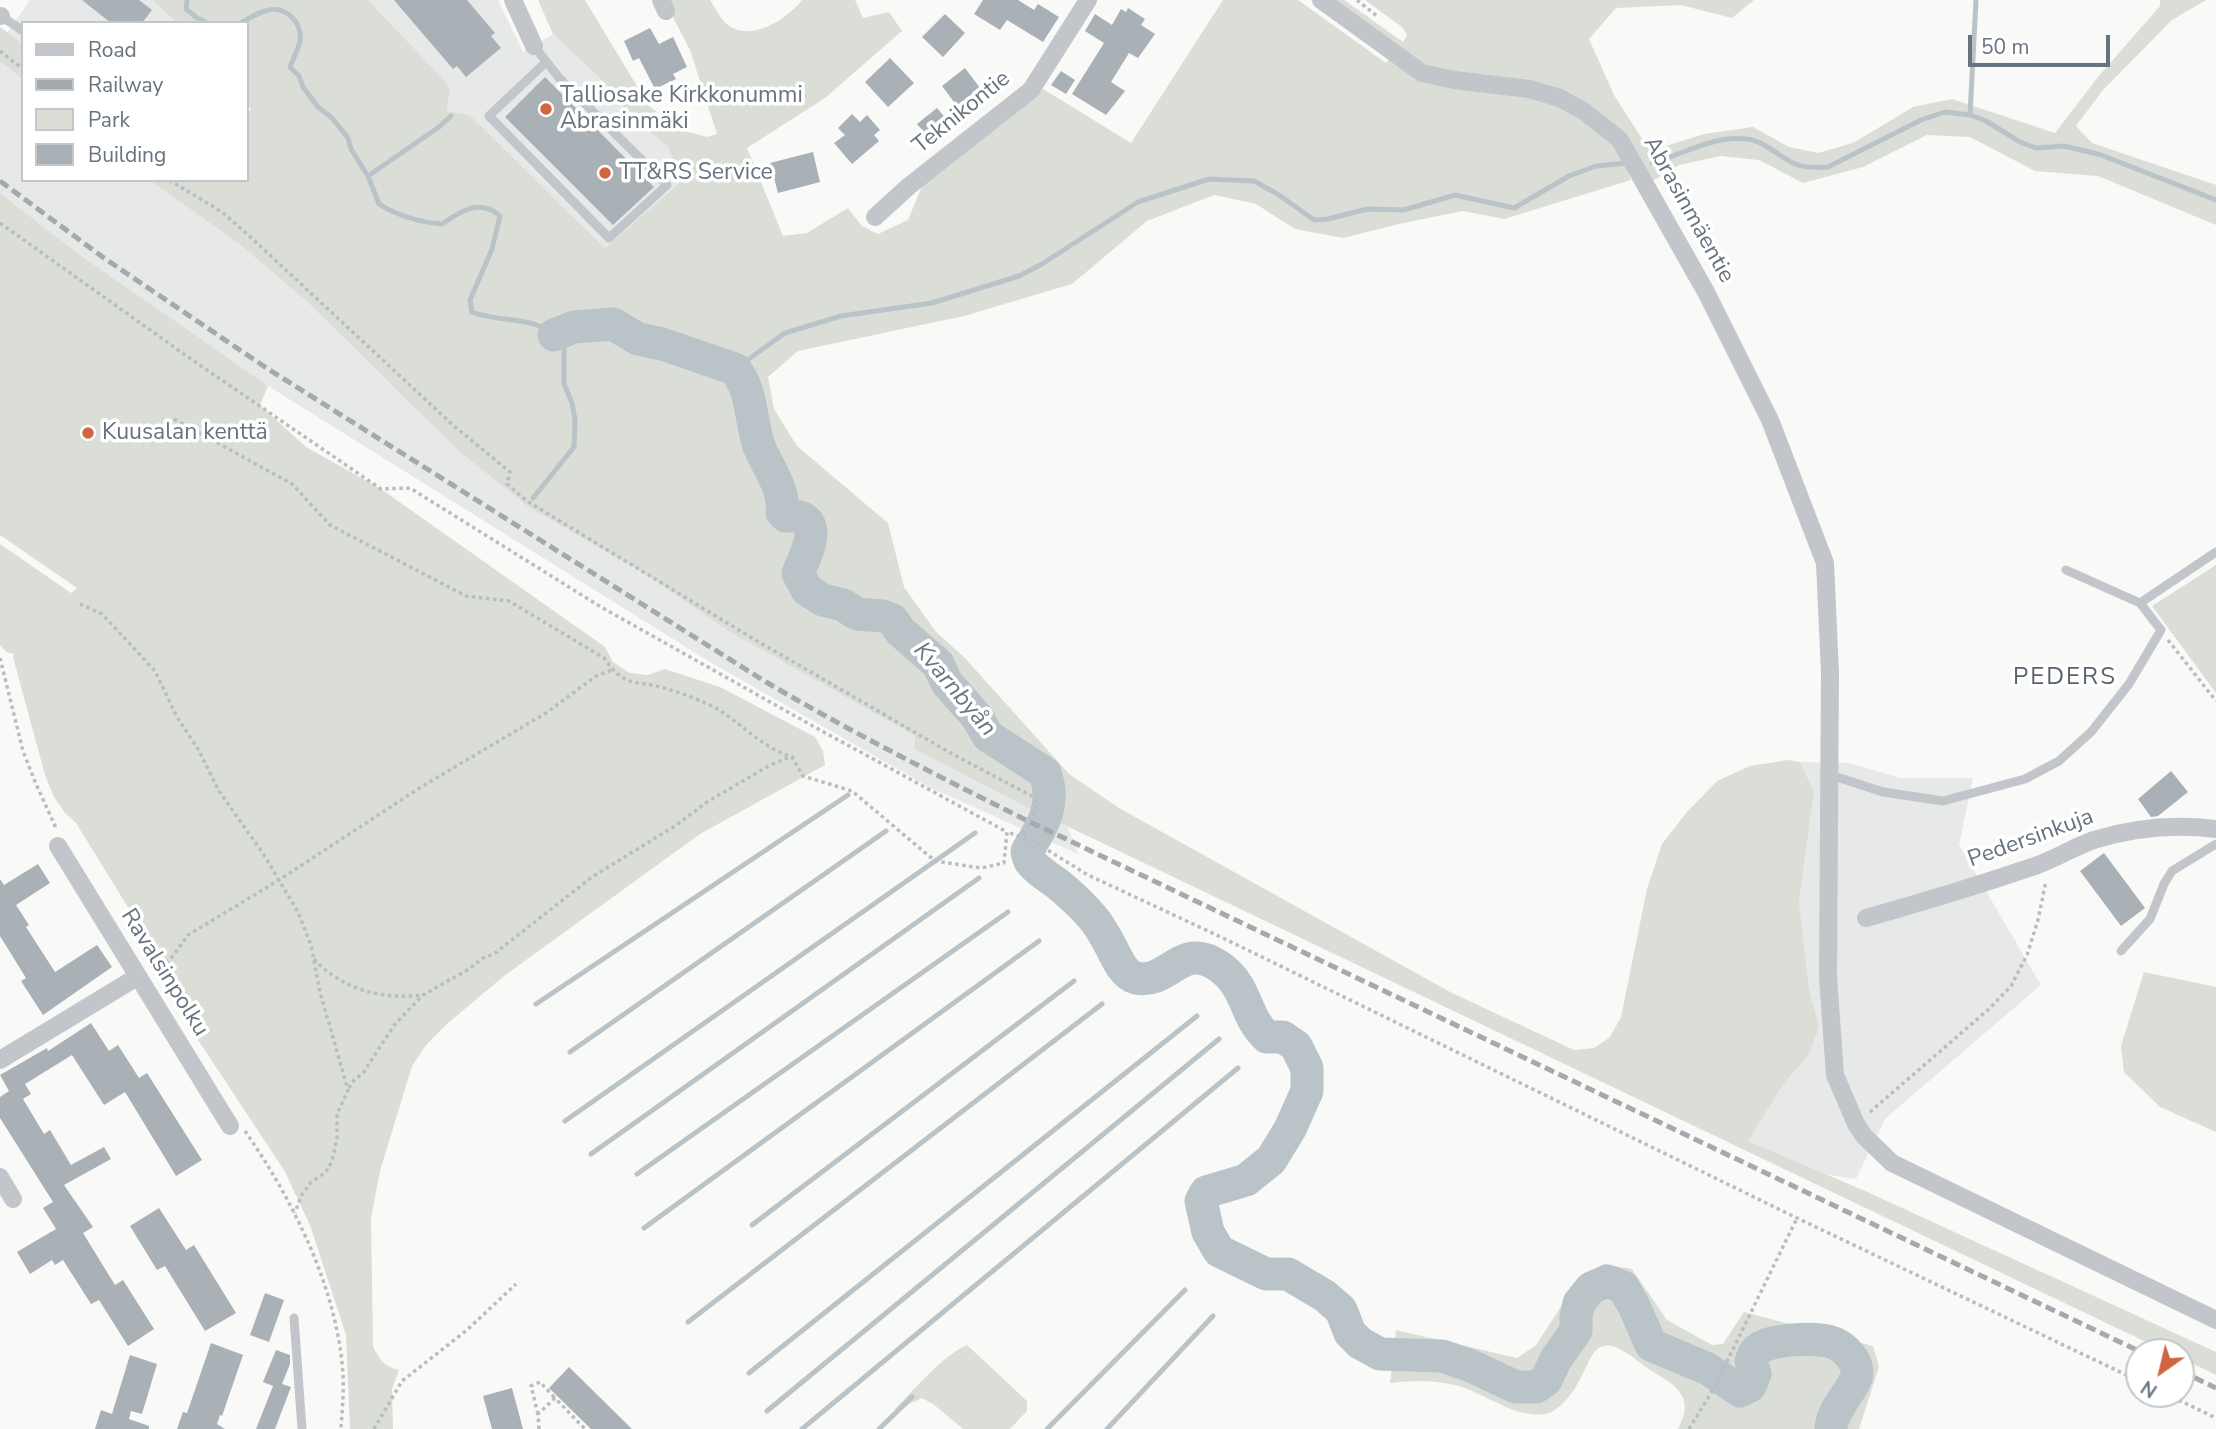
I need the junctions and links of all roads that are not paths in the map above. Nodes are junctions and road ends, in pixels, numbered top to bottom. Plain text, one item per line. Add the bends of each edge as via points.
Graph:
1 (513, 0) edge
2 (1088, 0) edge
3 (1321, 0) edge
4 (0, 16) edge
5 (21, 30) edge
6 (534, 46) joint
7 (546, 62) junction
8 (875, 217) dead end
9 (2216, 552) edge
10 (2066, 570) dead end
11 (2140, 603) junction
12 (1831, 775) junction
13 (2216, 829) edge
14 (2216, 844) edge
15 (58, 846) dead end
16 (1866, 918) dead end
17 (2121, 951) dead end
18 (142, 975) junction
19 (0, 1060) edge
20 (236, 1127) road end
21 (0, 1177) edge
22 (13, 1199) dead end
23 (295, 1318) dead end
24 (2216, 1320) edge
25 (302, 1429) edge

1 - 6 street
2 - 8 street, Teknikontie via 1031,90
3 - 12 street, Abrasinmäentie via 1422,72 1560,98 1620,140 1706,292 1770,420 1825,563
4 - 5 lane
6 - 7 lane
7 - 7 lane via 667,185 609,238 489,116
9 - 11 lane
10 - 11 lane
11 - 12 lane via 2161,630 2129,684 2091,732 2059,761 2025,779 1943,801 1882,792
12 - 24 street, Abrasinmäentie via 1828,977 1835,1075 1864,1136 1892,1163
13 - 16 street, Pedersinkuja via 2186,825 2124,832 1950,895
14 - 17 lane via 2172,871 2150,919
15 - 18 street, Ravalsinpolku
18 - 19 street
18 - 20 street, Ravalsinpolku
21 - 22 street
23 - 25 lane

